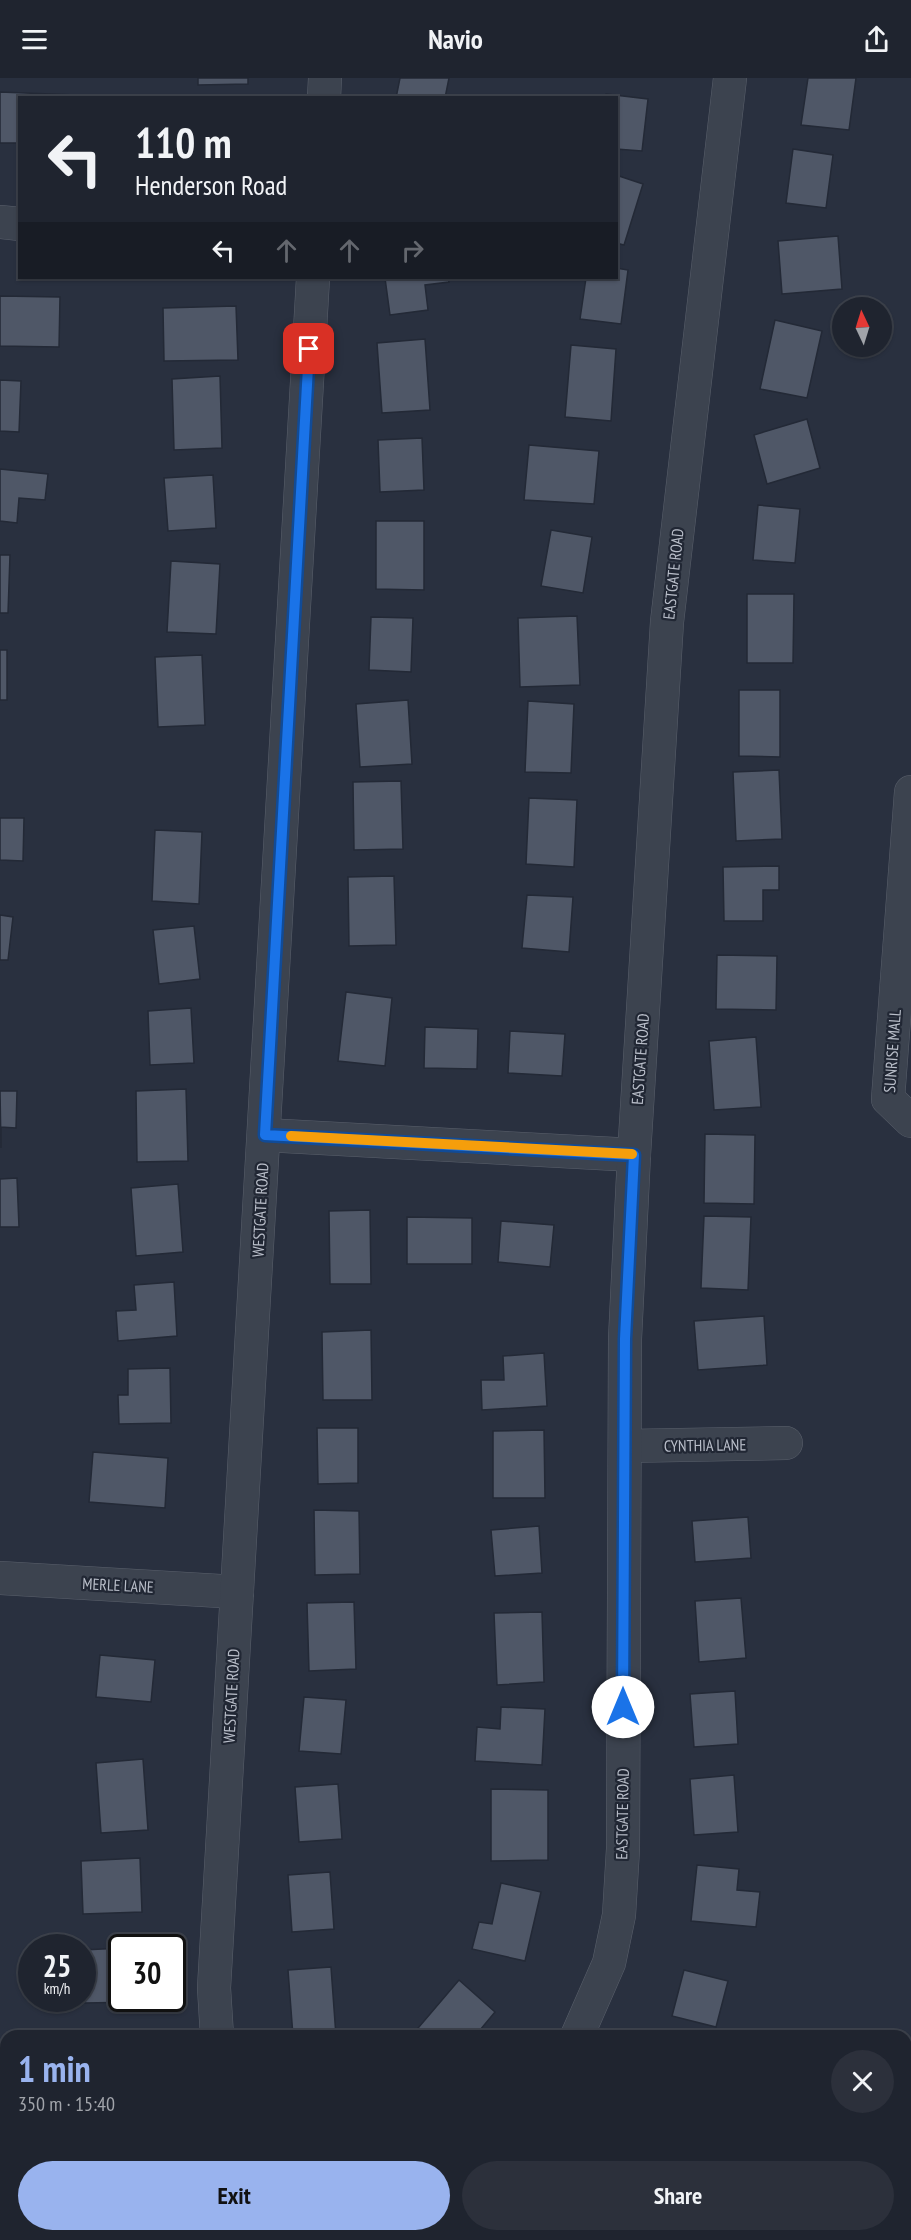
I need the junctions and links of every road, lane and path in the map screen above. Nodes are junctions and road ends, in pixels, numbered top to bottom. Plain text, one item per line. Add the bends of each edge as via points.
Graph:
1 (325, 78) edge
2 (730, 78) edge
3 (324, 96) edge
4 (0, 222) edge
5 (18, 224) edge
6 (313, 279) edge
7 (911, 792) edge
8 (911, 1120) edge
9 (265, 1135) junction
10 (634, 1155) junction
11 (786, 1443) dead end
12 (625, 1446) junction
13 (0, 1578) edge
14 (237, 1592) junction
15 (217, 2030) edge
16 (580, 2030) edge

1 - 3 street
2 - 10 street, EASTGATE ROAD via 667,622
4 - 5 street
6 - 9 street, WESTGATE ROAD
7 - 8 street, SUNRISE MALL via 888,1099
9 - 10 street
9 - 14 street, WESTGATE ROAD
10 - 12 street, EASTGATE ROAD via 625,1339
11 - 12 street, CYNTHIA LANE
12 - 16 street, EASTGATE ROAD via 623,1837 619,1915 609,1964
13 - 14 street, MERLE LANE
14 - 15 street, WESTGATE ROAD via 214,1988

